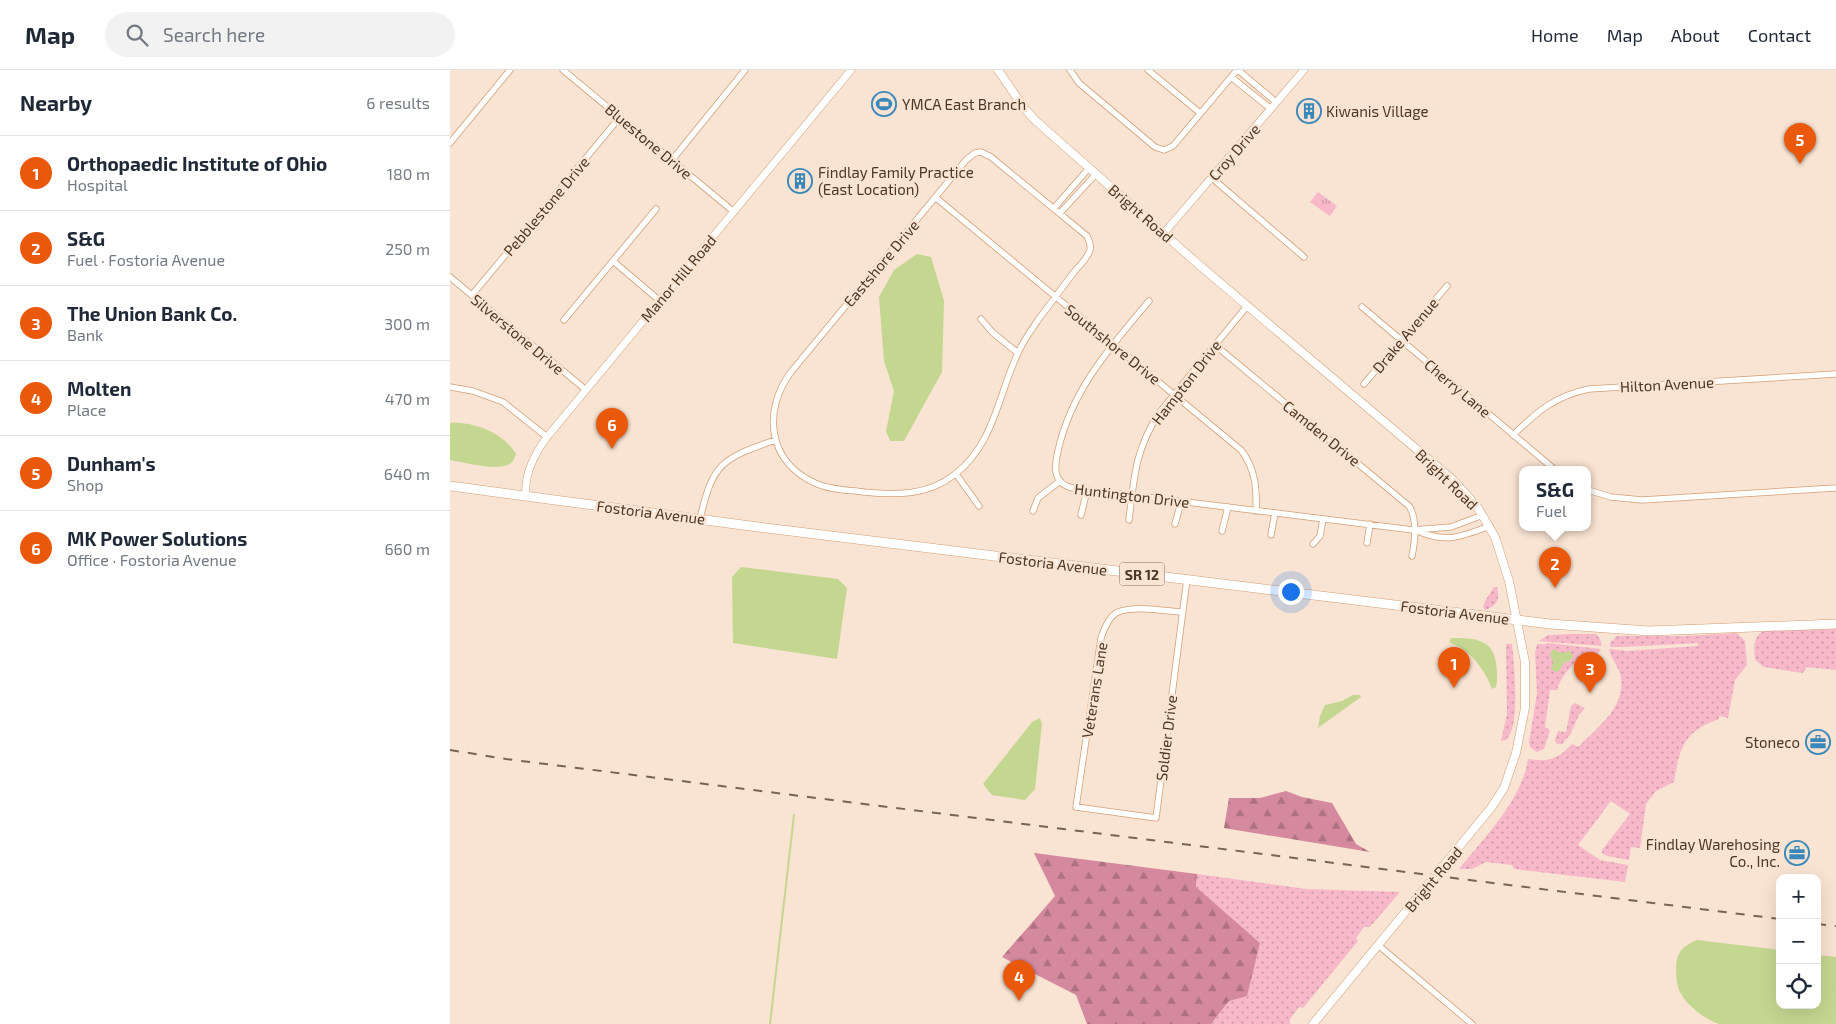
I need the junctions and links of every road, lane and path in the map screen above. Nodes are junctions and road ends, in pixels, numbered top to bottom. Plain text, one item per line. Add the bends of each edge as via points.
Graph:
1 (510, 70) edge
2 (745, 70) edge
3 (850, 70) edge
4 (998, 70) edge
5 (1070, 70) edge
6 (1148, 70) edge
7 (1304, 70) edge
8 (567, 71) edge
9 (1234, 72) edge
10 (1276, 102) junction
11 (1271, 109) junction
12 (1200, 113) junction
13 (620, 117) junction
14 (450, 143) edge
15 (672, 160) junction
16 (1089, 168) junction
17 (1096, 174) junction
18 (1212, 178) junction
19 (935, 197) junction
20 (1054, 208) junction
21 (656, 209) dead end
22 (734, 212) junction
23 (1060, 213) junction
24 (1164, 233) junction
25 (1304, 257) dead end
26 (613, 261) junction
27 (450, 277) edge
28 (1447, 286) dead end
29 (472, 295) junction
30 (1054, 297) junction
31 (660, 301) junction
32 (1149, 301) dead end
33 (1248, 305) junction
34 (1362, 307) dead end
35 (981, 319) dead end
36 (564, 320) dead end
37 (1401, 340) junction
38 (1113, 344) junction
39 (1215, 345) junction
40 (1018, 352) junction
41 (1836, 374) edge
42 (1364, 384) dead end
43 (450, 387) edge
44 (586, 390) junction
45 (1174, 394) junction
46 (1513, 435) junction
47 (547, 437) junction
48 (775, 440) junction
49 (1550, 466) edge
50 (956, 474) junction
51 (1060, 481) junction
52 (450, 486) edge
53 (1836, 488) edge
54 (1087, 490) junction
55 (1591, 491) edge
56 (526, 496) junction
57 (1132, 496) junction
58 (1181, 502) junction
59 (979, 506) dead end
60 (1228, 507) junction
61 (1033, 511) dead end
62 (1256, 511) junction
63 (1276, 513) junction
64 (1484, 515) junction
65 (1081, 516) dead end
66 (700, 519) junction
67 (1323, 519) junction
68 (1129, 520) dead end
69 (1175, 524) dead end
70 (1370, 524) junction
71 (1490, 526) junction
72 (1414, 530) junction
73 (1222, 531) dead end
74 (1271, 535) dead end
75 (1367, 543) dead end
76 (1313, 544) dead end
77 (1412, 556) dead end
78 (1187, 579) junction
79 (1182, 612) junction
80 (1518, 621) junction
81 (1836, 624) edge
82 (1076, 807) joint
83 (1378, 945) junction
84 (1313, 1024) edge
85 (1472, 1024) edge

1 - 14 street
2 - 15 street
3 - 22 street, Manor Hill Road
4 - 16 main road, Bright Road via 1036,121
5 - 12 street via 1086,90 1159,150 1173,146
6 - 12 street
7 - 10 street, Croy Drive
8 - 13 street, Bluestone Drive
9 - 10 street
9 - 11 street
9 - 12 street
10 - 11 street, Croy Drive
11 - 18 street, Croy Drive
13 - 15 street, Bluestone Drive
13 - 29 street, Pebblestone Drive
15 - 22 street, Bluestone Drive
16 - 17 main road, Bright Road
16 - 20 street
17 - 23 street
17 - 24 main road, Bright Road
18 - 24 street, Croy Drive
18 - 25 street
19 - 20 street, Eastshore Drive via 966,160 981,152
19 - 30 street, Southshore Drive
19 - 48 street, Eastshore Drive via 784,380 774,410
20 - 23 street
21 - 26 street
22 - 31 street, Manor Hill Road
23 - 30 street via 1087,236 1090,248
24 - 33 main road, Bright Road
26 - 31 street
26 - 36 street
27 - 29 street, Silverstone Drive
28 - 37 street, Drake Avenue
29 - 44 street, Silverstone Drive
30 - 38 street, Southshore Drive
30 - 40 street
31 - 44 street, Manor Hill Road
32 - 38 street, Huntington Drive
33 - 39 street, Hampton Drive
33 - 64 main road, Bright Road via 1453,480
34 - 37 street, Cherry Lane
35 - 40 street
37 - 42 street, Drake Avenue
37 - 46 street, Cherry Lane
38 - 45 street, Southshore Drive
38 - 51 street, Huntington Drive via 1091,374 1069,414 1055,464
39 - 45 street, Hampton Drive
39 - 72 street, Camden Drive via 1402,499 1412,511
40 - 50 street via 985,440
41 - 46 street, Hilton Avenue via 1589,389 1550,403
43 - 47 street via 503,402
44 - 47 street, Manor Hill Road
45 - 57 street, Hampton Drive via 1144,441 1134,471
45 - 62 street, Southshore Drive via 1244,454 1255,481
46 - 49 street, Cherry Lane
47 - 56 street, Manor Hill Road via 530,468 525,484
48 - 50 street via 799,473 826,486 903,494 932,487
48 - 66 street via 734,456 719,469 708,486
50 - 59 street
51 - 54 street, Huntington Drive via 1068,487
51 - 61 street via 1038,498
52 - 56 main road, Fostoria Avenue / SR 12
53 - 55 street via 1642,500
54 - 57 street, Huntington Drive
54 - 65 street
56 - 66 main road, Fostoria Avenue / SR 12
57 - 58 street, Huntington Drive
57 - 68 street, Hampton Drive
58 - 60 street, Huntington Drive
58 - 69 street
60 - 62 street, Huntington Drive
60 - 73 street
62 - 63 street, Huntington Drive
63 - 67 street, Huntington Drive
63 - 74 street
64 - 71 main road, Bright Road
64 - 72 street, Huntington Drive via 1451,527
66 - 78 main road, Fostoria Avenue / SR 12
67 - 70 street, Huntington Drive
67 - 76 street via 1320,536
70 - 72 street, Huntington Drive
70 - 75 street
71 - 72 street, Huntington Drive via 1448,539
71 - 80 main road, Bright Road via 1505,566
72 - 77 street, Camden Drive
78 - 79 street, Soldier Drive
78 - 80 main road, Fostoria Avenue / SR 12
79 - 82 street, Veterans Lane via 1134,609 1118,612 1106,626 1101,638
79 - 82 street, Soldier Drive via 1156,818
80 - 81 main road, Fostoria Avenue / SR 12 via 1649,631
80 - 83 main road, Bright Road via 1525,662 1526,700 1523,723 1504,788
83 - 84 main road, Bright Road
83 - 85 street

